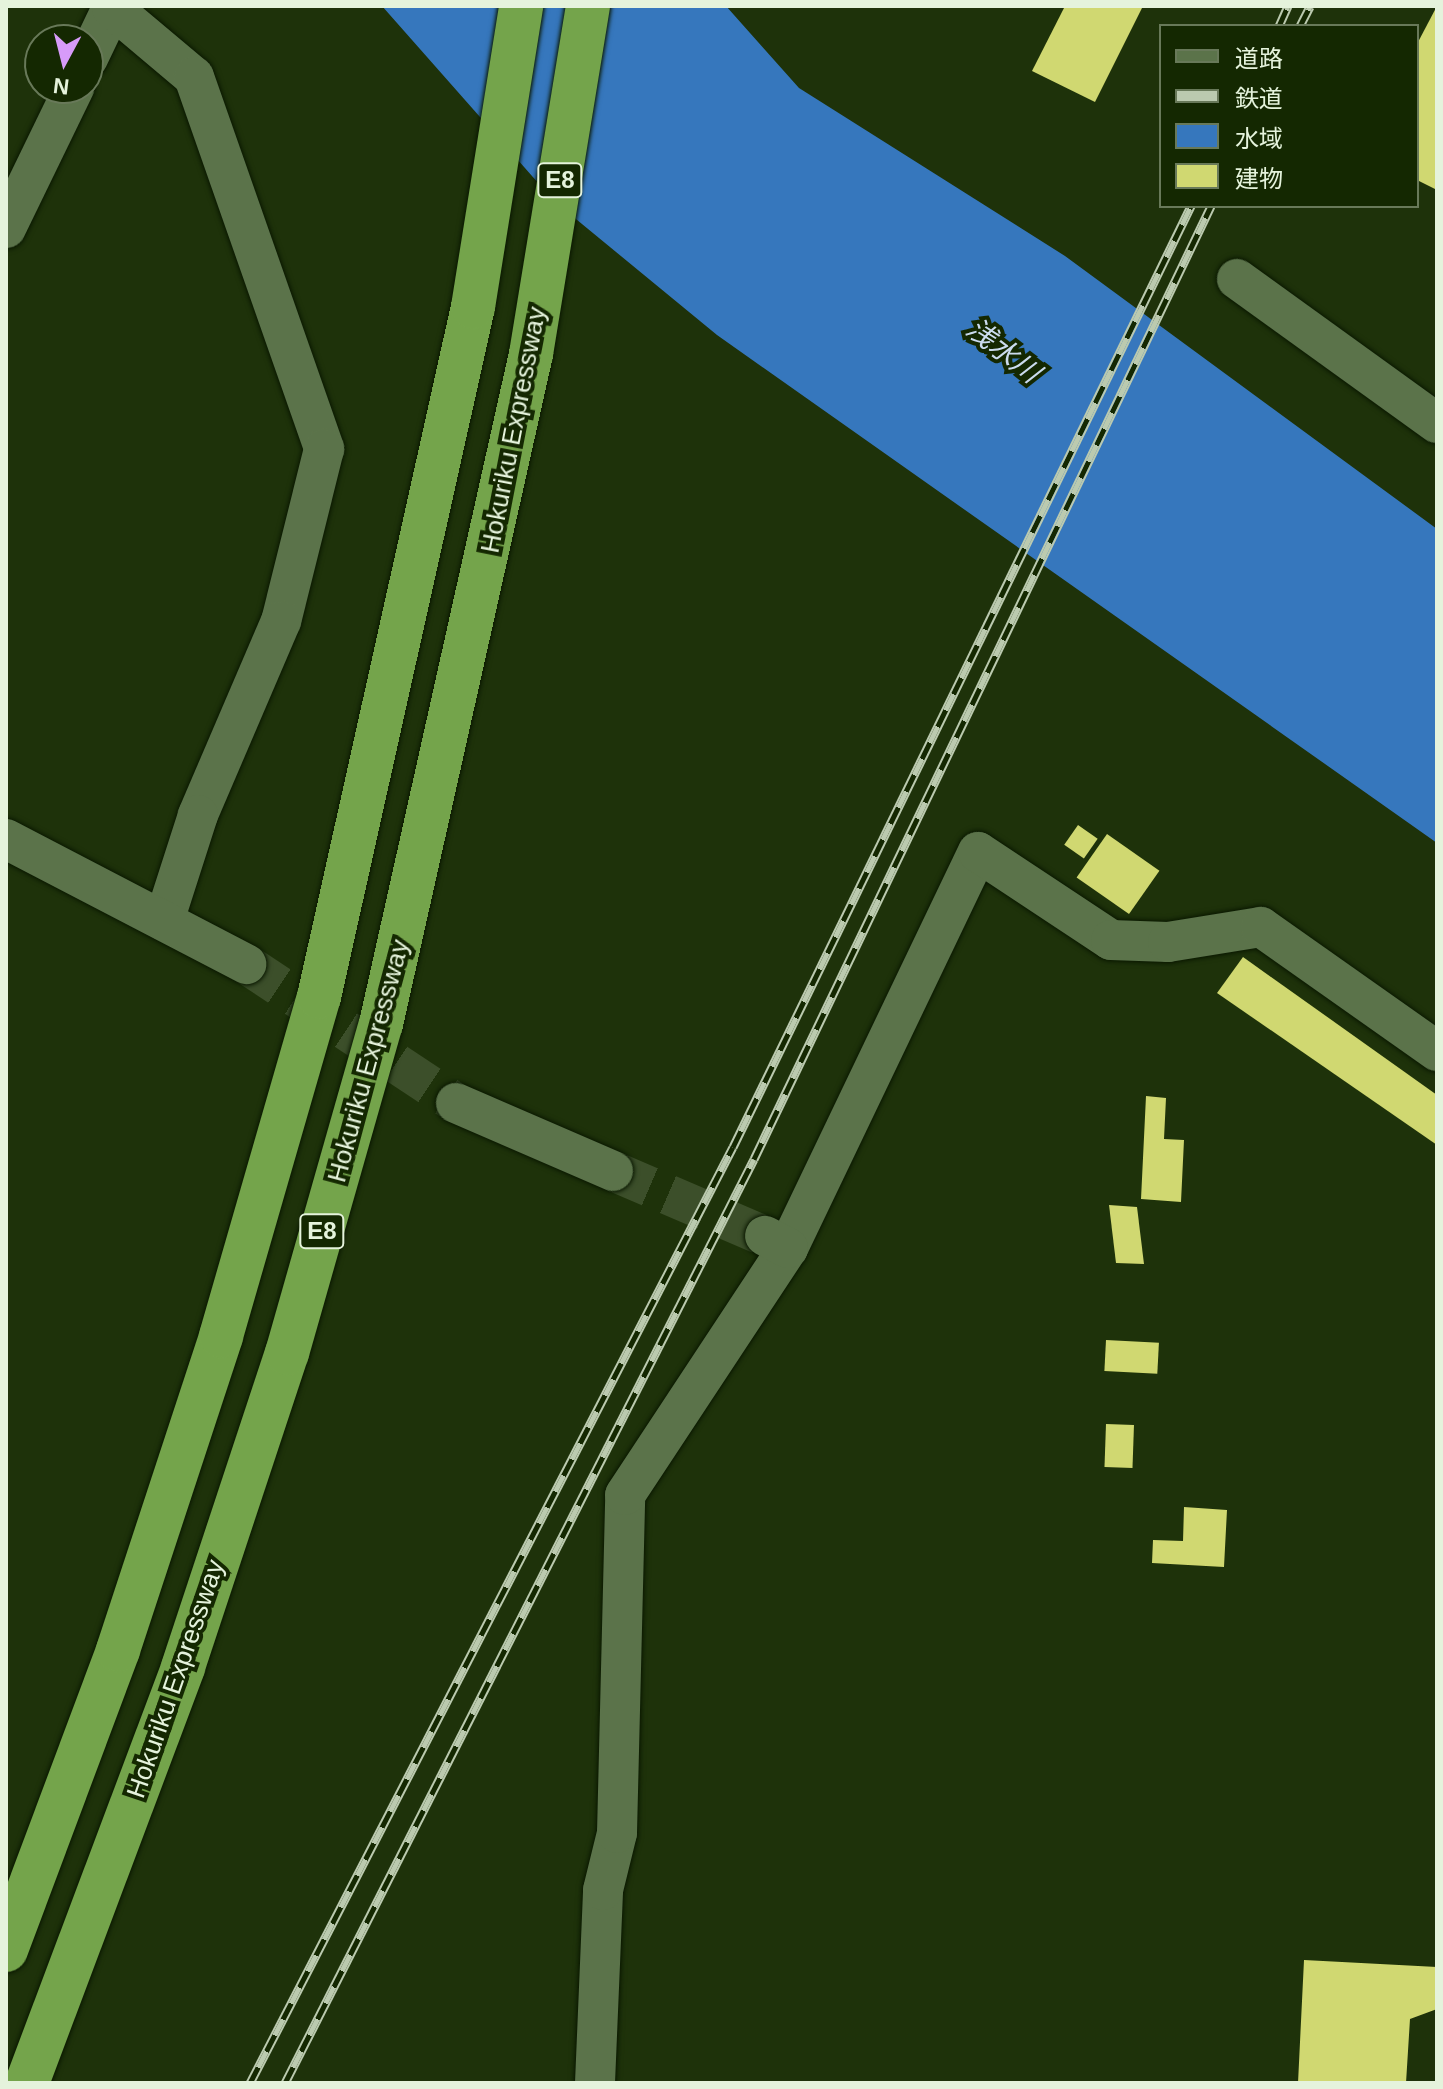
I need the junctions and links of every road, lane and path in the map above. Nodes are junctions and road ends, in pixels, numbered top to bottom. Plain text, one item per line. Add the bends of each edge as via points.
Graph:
1 (521, 6) edge
2 (588, 6) edge
3 (104, 25) edge
4 (66, 104) edge
5 (6, 228) edge
6 (1237, 279) dead end
7 (1437, 423) edge
8 (6, 839) edge
9 (164, 921) junction
10 (246, 964) tunnel mouth
11 (1437, 1051) edge
12 (456, 1103) tunnel mouth
13 (613, 1171) tunnel mouth
14 (6, 1950) edge
15 (27, 2083) edge
16 (595, 2083) edge

1 - 14 highway via 473,307 319,997 221,1336 118,1650
2 - 15 highway, Hokuriku Expressway / E8 via 531,354 381,1024 292,1338 183,1667
3 - 9 street via 112,8 194,77 324,449 281,621 198,815
4 - 5 street
6 - 7 street
8 - 9 street
9 - 10 street
11 - 16 street via 1261,927 1168,942 1111,940 978,852 777,1242 625,1495 617,1833 603,1890
12 - 13 street

